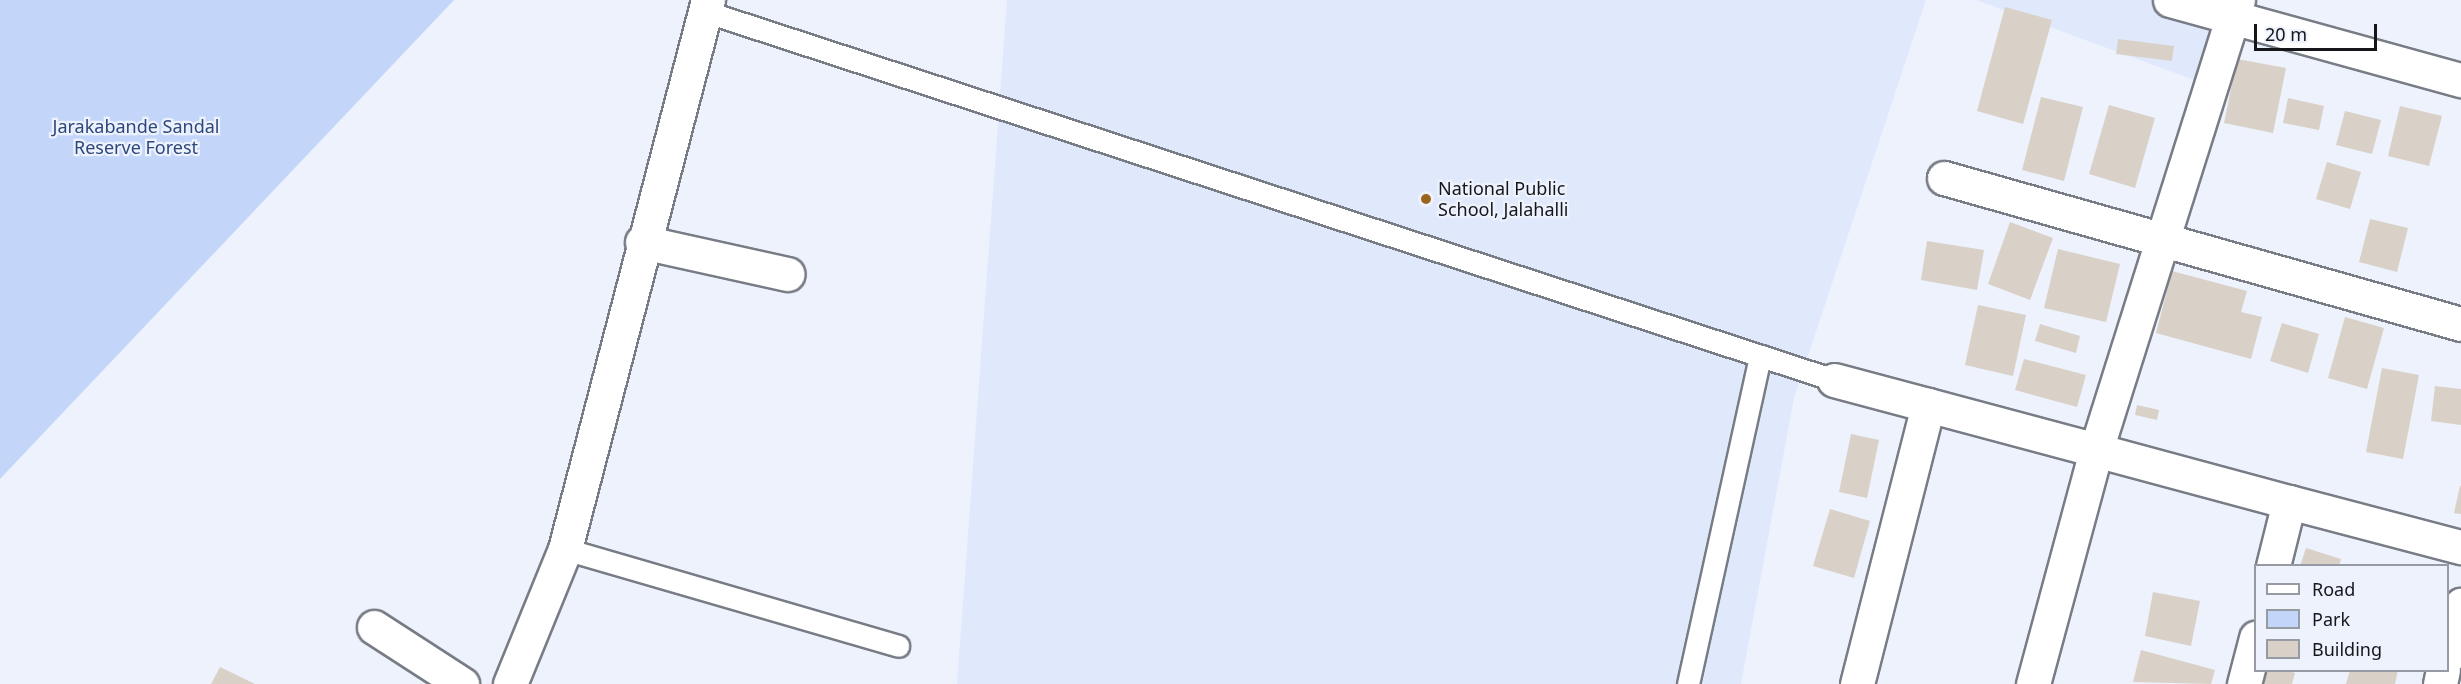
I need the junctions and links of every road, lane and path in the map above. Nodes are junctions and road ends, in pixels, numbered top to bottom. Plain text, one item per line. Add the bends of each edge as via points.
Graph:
1 (2170, 0) edge
2 (706, 6) edge
3 (2236, 8) edge
4 (2461, 80) edge
5 (1944, 178) dead end
6 (2163, 240) junction
7 (642, 242) junction
8 (788, 274) dead end
9 (2461, 324) edge
10 (1760, 356) junction
11 (1834, 380) joint
12 (1928, 405) junction
13 (2096, 450) junction
14 (2289, 502) junction
15 (2461, 547) edge
16 (565, 549) junction
17 (2274, 564) edge
18 (2461, 605) edge
19 (374, 627) dead end
20 (898, 646) dead end
21 (2254, 646) edge
22 (2449, 652) edge
23 (462, 684) edge
24 (510, 684) edge
25 (1688, 684) edge
26 (1857, 684) edge
27 (2033, 684) edge
28 (2244, 684) edge

1 - 3 street
2 - 7 street
2 - 10 lane via 921,82
3 - 4 street
3 - 6 street
5 - 6 street
6 - 9 street
6 - 13 street
7 - 8 street
7 - 16 street
10 - 11 lane
10 - 25 lane
11 - 12 street
12 - 13 street
12 - 26 street
13 - 14 street
13 - 27 street
14 - 15 street
14 - 17 street
16 - 20 lane
16 - 24 street
18 - 22 street
19 - 23 street
21 - 28 street

